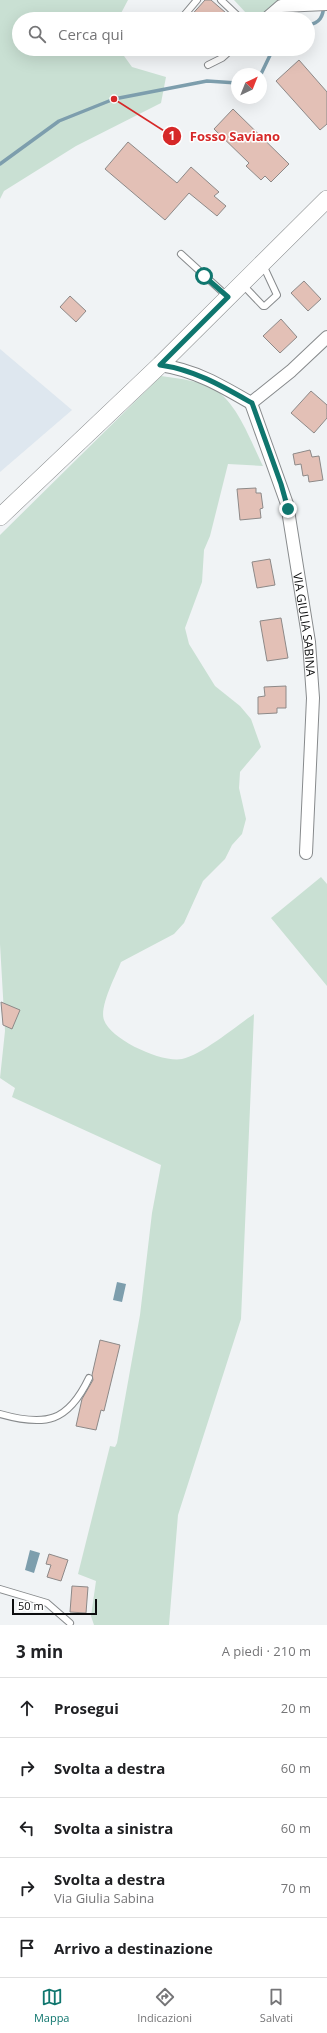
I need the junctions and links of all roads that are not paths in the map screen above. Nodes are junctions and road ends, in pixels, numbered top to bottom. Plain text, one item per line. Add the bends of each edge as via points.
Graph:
1 (197, 0) edge
2 (221, 0) edge
3 (321, 4) edge
4 (187, 12) edge
5 (234, 12) edge
6 (274, 12) edge
7 (224, 56) edge
8 (208, 65) dead end
9 (327, 199) edge
10 (181, 254) dead end
11 (262, 264) junction
12 (242, 284) junction
13 (228, 297) junction
14 (327, 337) edge
15 (160, 365) junction
16 (252, 403) junction
17 (0, 517) edge
18 (306, 853) dead end
19 (89, 1378) dead end
20 (0, 1414) edge
21 (0, 1589) edge
22 (70, 1623) dead end

1 - 4 lane
2 - 5 lane
3 - 6 street via 281,6
7 - 8 lane
9 - 11 main road
10 - 13 lane
11 - 12 main road
11 - 12 lane via 277,295 263,306
12 - 13 main road
13 - 15 main road
14 - 16 street
15 - 16 street via 202,375
15 - 17 main road
16 - 18 street, VIA GIULIA SABINA via 287,504 309,642 313,698
19 - 20 lane via 78,1399 63,1414 34,1420 22,1420
21 - 22 lane via 47,1603

